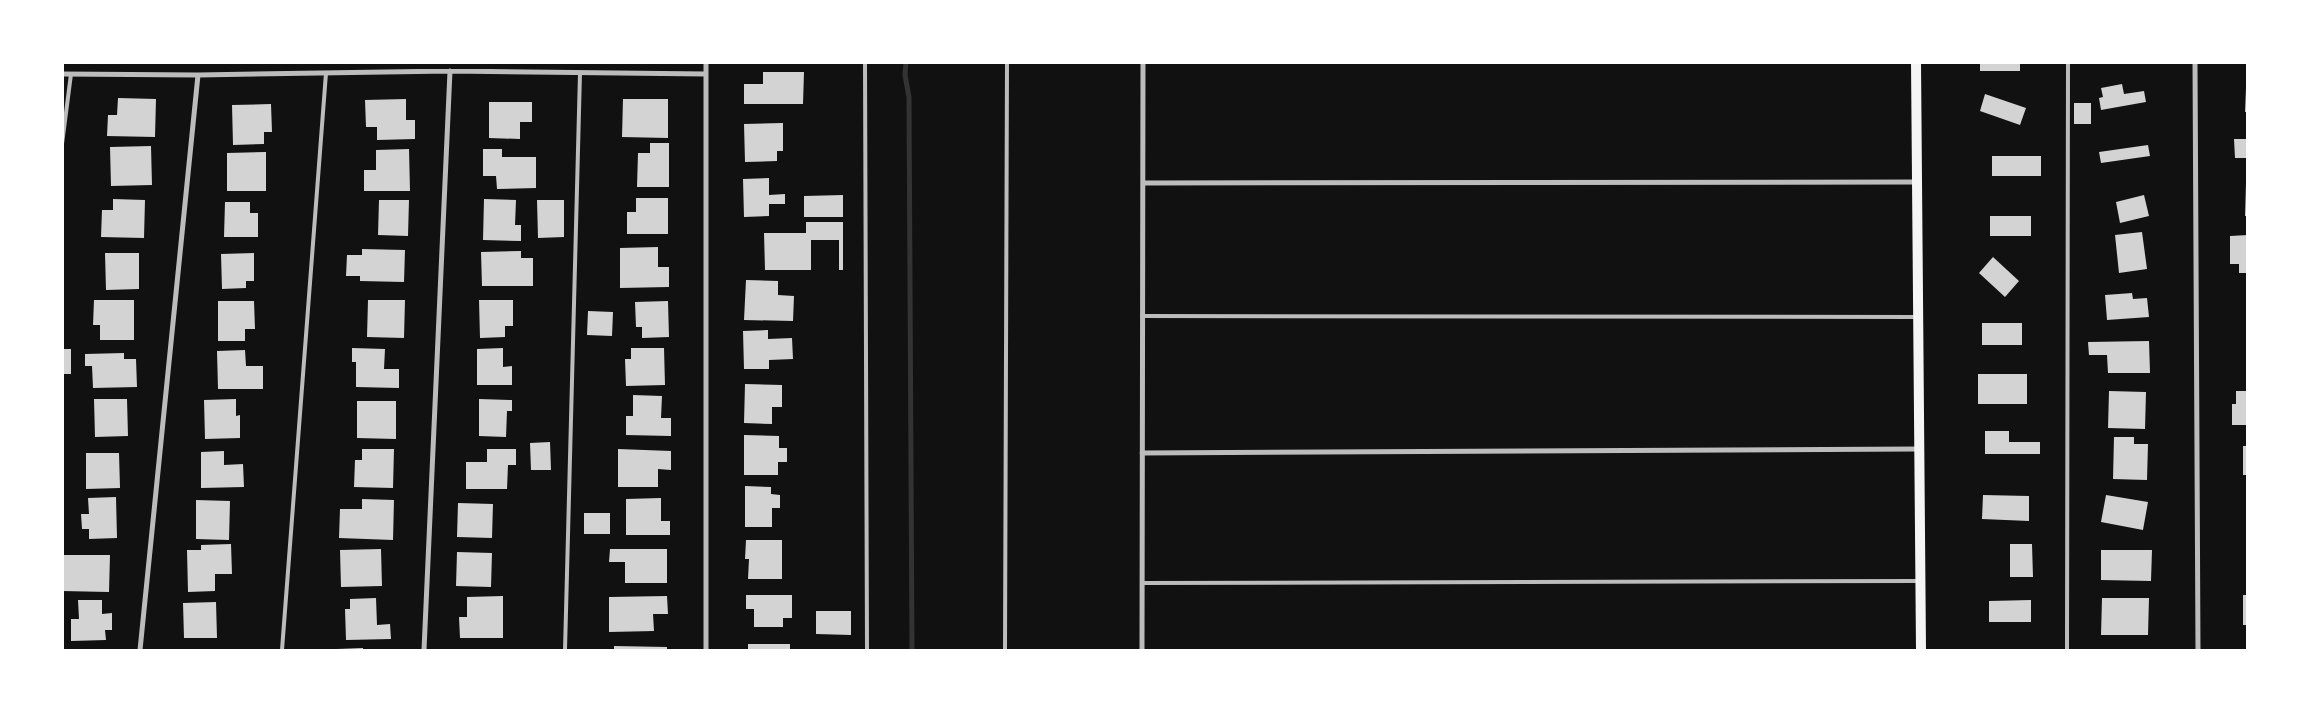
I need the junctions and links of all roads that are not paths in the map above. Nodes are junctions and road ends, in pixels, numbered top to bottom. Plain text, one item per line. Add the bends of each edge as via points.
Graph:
1 (706, 62) edge
2 (865, 62) edge
3 (1007, 62) edge
4 (1143, 62) edge
5 (1916, 62) edge
6 (2068, 62) edge
7 (2195, 62) edge
8 (450, 71) junction
9 (326, 73) junction
10 (580, 73) junction
11 (62, 74) edge
12 (72, 74) junction
13 (706, 74) junction
14 (198, 75) junction
15 (62, 144) edge
16 (1916, 182) junction
17 (1143, 183) junction
18 (1142, 316) junction
19 (1917, 317) junction
20 (1918, 449) junction
21 (1142, 453) junction
22 (1920, 580) junction
23 (1142, 583) junction
24 (140, 650) edge
25 (282, 650) edge
26 (424, 650) edge
27 (565, 650) edge
28 (706, 650) edge
29 (867, 650) edge
30 (1005, 650) edge
31 (1142, 650) edge
32 (1921, 650) edge
33 (2067, 650) edge
34 (2198, 650) edge

1 - 13 street
2 - 29 lane
3 - 30 lane
4 - 17 street
5 - 16 main road
6 - 33 lane
7 - 34 street
8 - 9 street
8 - 10 street
8 - 26 street
9 - 14 street
9 - 25 lane
10 - 13 street
10 - 27 lane
11 - 12 street
12 - 14 street
12 - 15 lane
13 - 28 street
14 - 24 street
16 - 17 street
16 - 19 main road
17 - 18 street
18 - 19 lane
18 - 21 street
19 - 20 main road
20 - 21 street
20 - 22 main road
21 - 23 street
22 - 23 lane
22 - 32 main road
23 - 31 street

